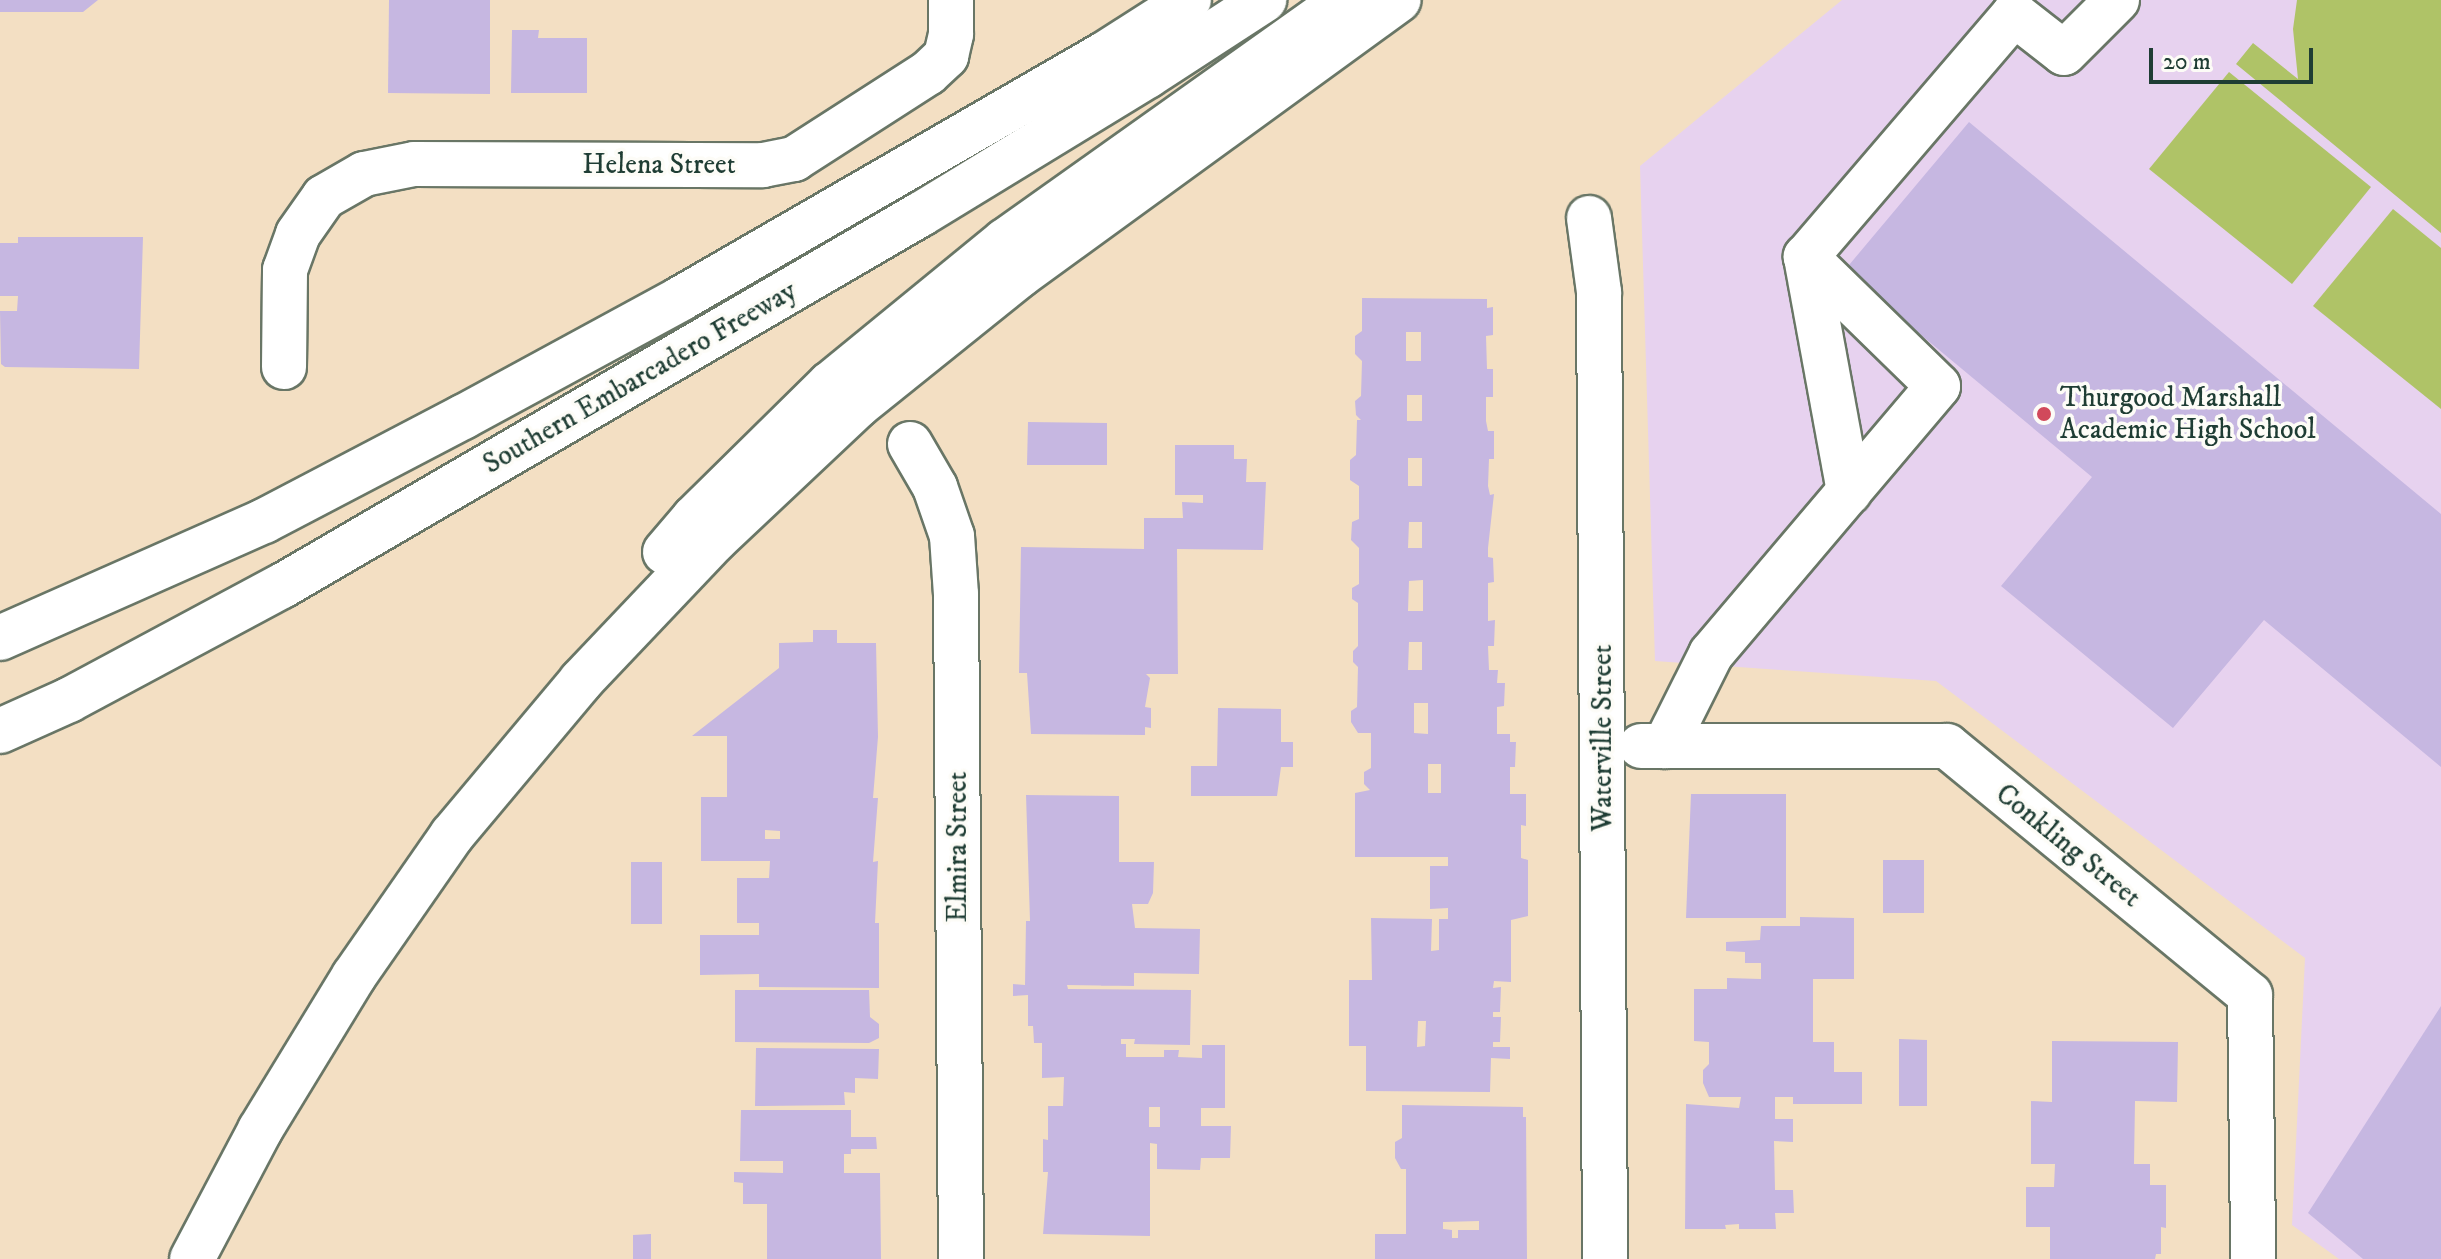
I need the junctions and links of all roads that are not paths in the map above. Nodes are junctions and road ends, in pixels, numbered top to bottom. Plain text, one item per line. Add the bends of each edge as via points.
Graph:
1 (1189, 0) edge
2 (1264, 0) edge
3 (1344, 0) edge
4 (1399, 0) edge
5 (2117, 0) edge
6 (951, 17) edge
7 (1589, 218) dead end
8 (1806, 257) junction
9 (284, 367) dead end
10 (910, 444) dead end
11 (1849, 492) junction
12 (0, 638) edge
13 (0, 731) edge
14 (1604, 746) junction
15 (1665, 746) junction
16 (169, 1259) edge
17 (192, 1259) edge
18 (961, 1259) edge
19 (1605, 1259) edge
20 (2253, 1259) edge

1 - 12 main road, Southern Embarcadero Freeway via 680,299 463,417 264,521
2 - 13 main road, Southern Embarcadero Freeway via 921,214 295,579 69,700
3 - 16 main road via 1005,241 830,384 694,518 435,822 336,964 241,1121
4 - 17 main road via 1020,275 857,406 715,540 581,681 452,835 354,976 267,1117
5 - 8 main road via 2064,53 2014,14
6 - 9 main road, Helena Street via 946,56 928,73 794,159 763,165 414,164 364,174 324,197 298,234 285,270
7 - 14 main road, Waterville Street via 1599,292
8 - 11 main road
8 - 11 main road via 1938,386
10 - 18 main road, Elmira Street via 935,487 952,536 956,594
11 - 15 main road via 1711,654
14 - 15 main road, Conkling Street
14 - 19 main road, Waterville Street
15 - 20 main road, Conkling Street via 1947,746 2250,995

